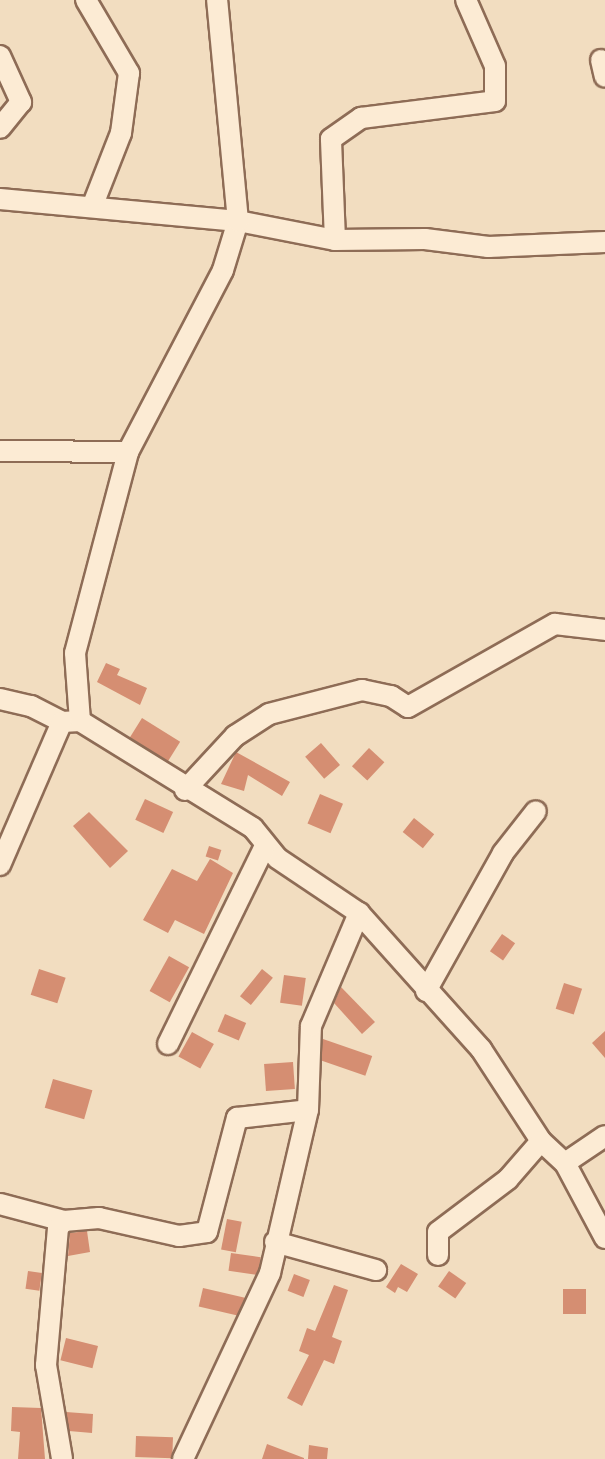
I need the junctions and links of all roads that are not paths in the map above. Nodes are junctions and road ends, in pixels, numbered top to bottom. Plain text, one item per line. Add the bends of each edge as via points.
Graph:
1 (86, 0) edge
2 (217, 0) edge
3 (466, 0) edge
4 (0, 56) edge
5 (0, 128) edge
6 (0, 199) edge
7 (92, 207) junction
8 (238, 221) junction
9 (335, 240) junction
10 (605, 242) edge
11 (0, 451) edge
12 (128, 452) junction
13 (605, 630) edge
14 (0, 699) edge
15 (70, 722) junction
16 (185, 789) junction
17 (536, 811) dead end
18 (265, 846) junction
19 (0, 865) edge
20 (359, 913) junction
21 (426, 991) junction
22 (168, 1044) dead end
23 (308, 1110) junction
24 (605, 1136) edge
25 (541, 1141) junction
26 (565, 1162) junction
27 (0, 1204) edge
28 (64, 1221) junction
29 (605, 1238) edge
30 (275, 1242) junction
31 (438, 1255) dead end
32 (376, 1270) dead end
33 (62, 1459) edge
34 (183, 1459) edge

1 - 7 street via 129,73 121,133
2 - 8 street
3 - 9 street via 495,66 495,101 361,118 331,139
4 - 5 street via 21,102
6 - 7 street
7 - 8 street
8 - 9 street
8 - 12 street via 223,270
9 - 10 street via 425,239 488,247
11 - 12 street
12 - 15 street via 75,653
13 - 16 street via 555,624 408,707 391,696 362,690 268,714 235,736
14 - 15 street via 31,705
15 - 16 street
15 - 19 street
16 - 18 street via 253,828
17 - 21 street via 503,854
18 - 20 street
18 - 22 street
20 - 21 street
20 - 23 street via 311,1026
21 - 25 street via 481,1049
23 - 28 street via 237,1119 207,1232 179,1236 99,1218
23 - 30 street
24 - 26 street
25 - 26 street
25 - 31 street via 508,1179 438,1232
26 - 29 street
27 - 28 street
28 - 33 street via 58,1228 46,1365
30 - 32 street
30 - 34 street via 270,1273

